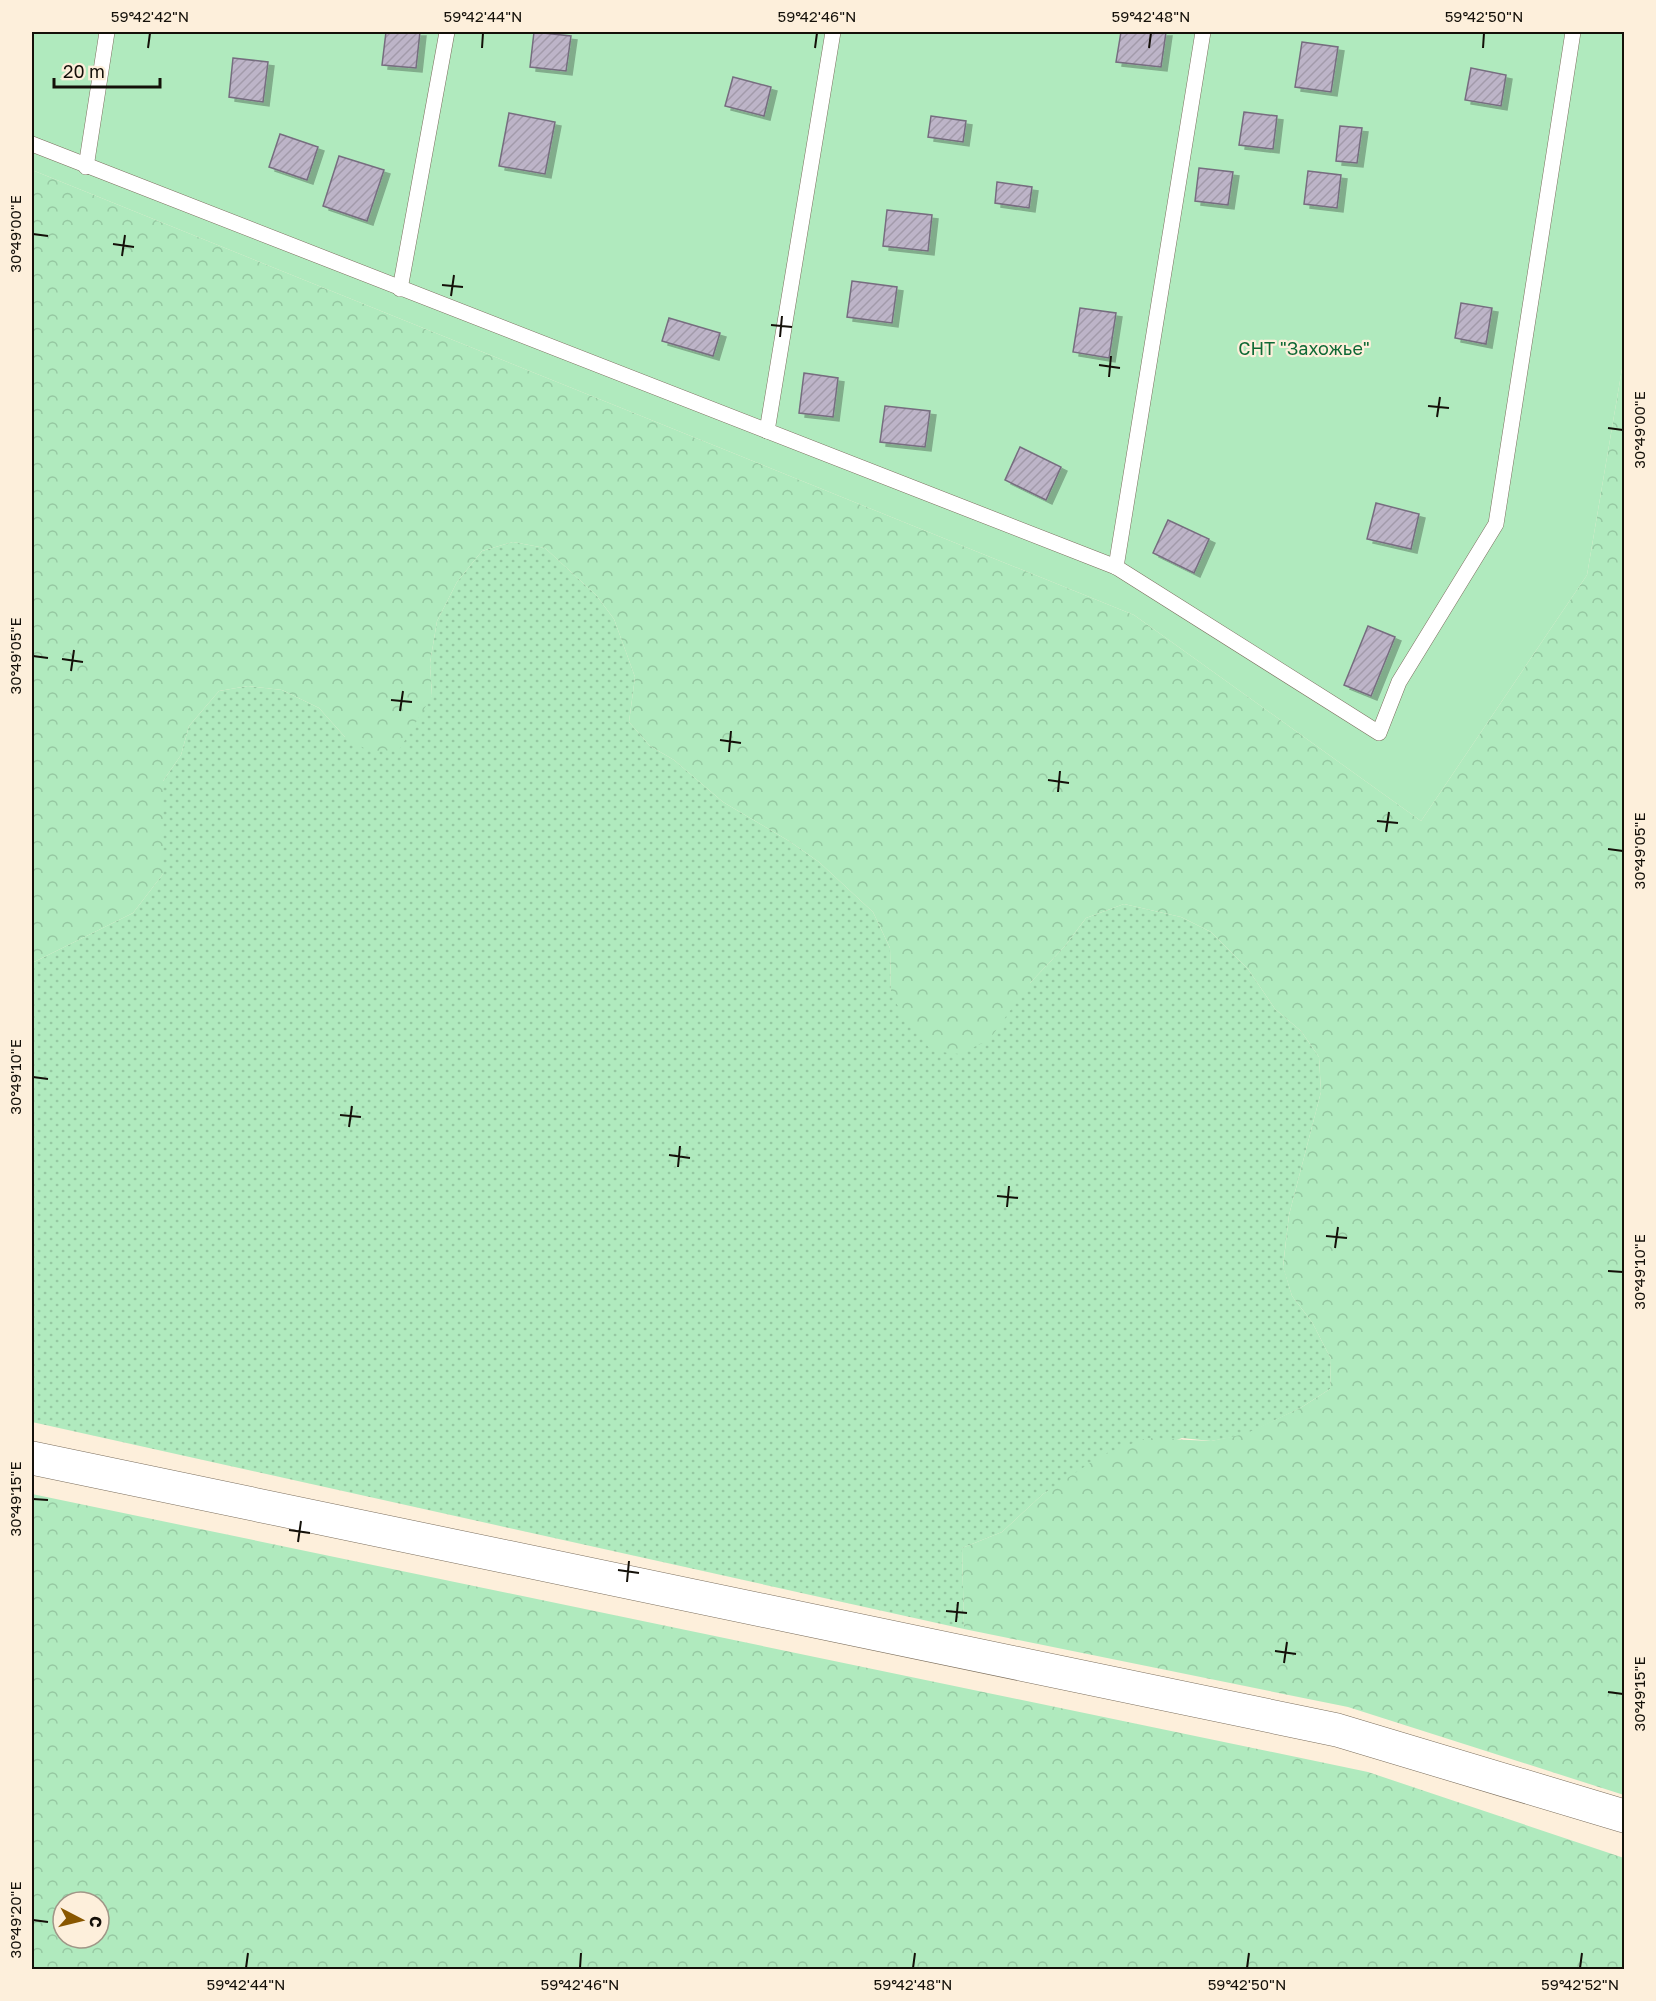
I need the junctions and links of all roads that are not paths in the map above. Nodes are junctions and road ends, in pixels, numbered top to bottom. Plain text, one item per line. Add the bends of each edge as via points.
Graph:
1 (107, 32) edge
2 (447, 32) edge
3 (833, 32) edge
4 (1203, 32) edge
5 (1573, 32) edge
6 (32, 144) edge
7 (86, 167) junction
8 (400, 289) junction
9 (766, 431) junction
10 (1116, 567) junction
11 (32, 1458) edge
12 (1624, 1816) edge

1 - 7 lane
2 - 8 lane
3 - 9 lane
4 - 10 lane
5 - 10 lane via 1496,524 1399,682 1379,732
6 - 7 lane
7 - 8 lane
8 - 9 lane
9 - 10 lane
11 - 12 street via 1337,1731

